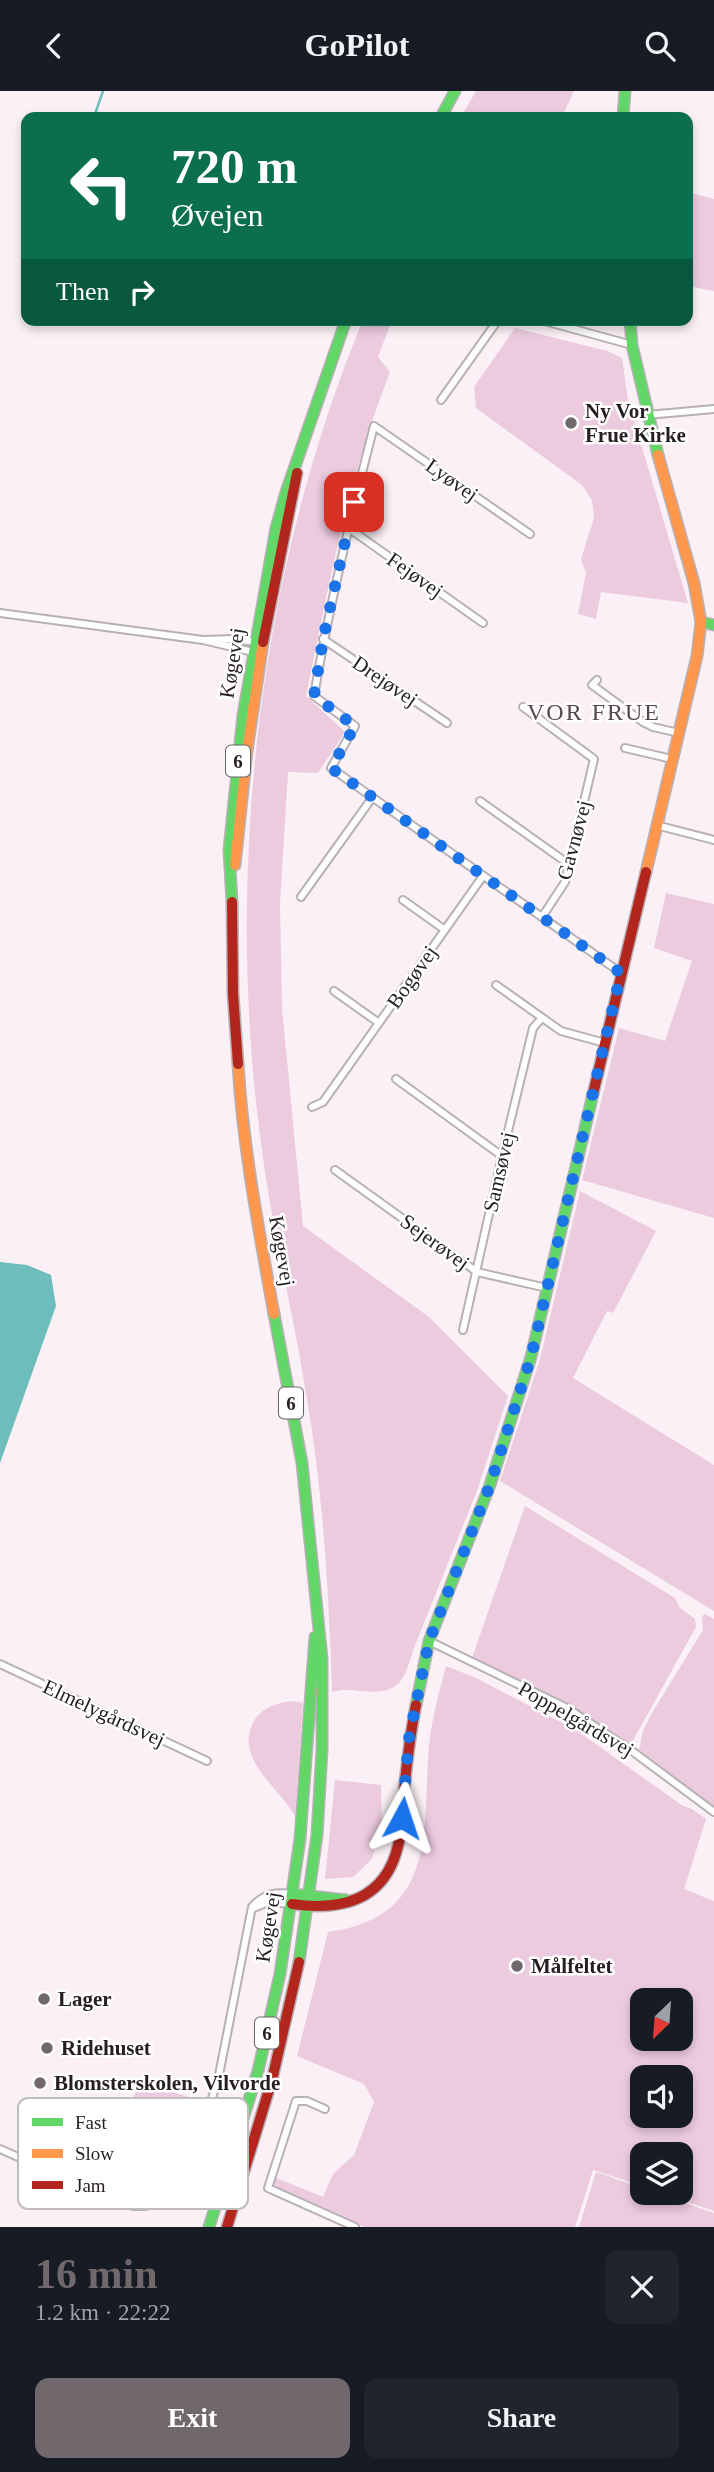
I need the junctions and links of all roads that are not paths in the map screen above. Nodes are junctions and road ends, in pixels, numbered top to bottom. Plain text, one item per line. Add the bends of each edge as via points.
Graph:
1 (455, 91) edge
2 (625, 91) edge
3 (444, 112) edge
4 (623, 112) edge
5 (344, 326) edge
6 (494, 326) edge
7 (563, 326) edge
8 (630, 326) edge
9 (632, 345) junction
10 (441, 400) dead end
11 (714, 409) edge
12 (647, 415) junction
13 (347, 527) junction
14 (530, 534) dead end
15 (0, 613) edge
16 (701, 622) junction
17 (483, 623) dead end
18 (714, 625) edge
19 (323, 639) junction
20 (203, 640) junction
21 (257, 647) junction
22 (597, 680) dead end
23 (523, 707) dead end
24 (447, 723) dead end
25 (679, 733) junction
26 (625, 748) dead end
27 (672, 759) junction
28 (373, 798) junction
29 (481, 801) dead end
30 (656, 825) junction
31 (714, 840) edge
32 (570, 865) junction
33 (483, 876) junction
34 (301, 897) dead end
35 (403, 900) dead end
36 (542, 917) junction
37 (445, 930) junction
38 (621, 973) junction
39 (496, 985) dead end
40 (334, 991) dead end
41 (542, 1018) junction
42 (379, 1023) junction
43 (605, 1043) junction
44 (396, 1079) dead end
45 (312, 1107) dead end
46 (502, 1156) junction
47 (335, 1170) dead end
48 (477, 1272) junction
49 (547, 1288) junction
50 (463, 1330) dead end
51 (317, 1625) junction
52 (429, 1641) junction
53 (0, 1664) edge
54 (207, 1761) dead end
55 (714, 1811) edge
56 (293, 1899) junction
57 (308, 1902) junction
58 (212, 2098) edge
59 (248, 2105) edge
60 (325, 2109) dead end
61 (0, 2149) edge
62 (18, 2157) edge
63 (248, 2159) edge
64 (215, 2209) edge
65 (233, 2209) edge
66 (209, 2227) edge
67 (227, 2227) edge
68 (355, 2227) edge

1 - 3 main road
2 - 4 main road
5 - 21 main road, Køgevej / 6 via 300,455
6 - 10 street
7 - 9 street
8 - 9 main road
9 - 12 main road
11 - 12 street
12 - 16 main road
13 - 14 street, Lyøvej via 374,426
13 - 17 street, Fejøvej
13 - 19 street
15 - 20 street
16 - 18 main road
16 - 25 main road
19 - 24 street, Drejøvej
19 - 28 street via 314,696 355,726 331,768
20 - 21 street
20 - 21 street via 233,639
21 - 51 main road, Køgevej / 6 via 232,882 233,994 242,1114 302,1463
22 - 25 street via 592,685 643,722
23 - 32 street, Gavnøvej via 594,759
25 - 27 main road
26 - 27 street
27 - 30 main road
28 - 33 street
28 - 34 street
29 - 32 street
30 - 31 street
30 - 38 main road
32 - 36 street, Gavnøvej via 559,893
33 - 36 street
33 - 37 street, Bogøvej
35 - 37 street, Bogøvej
36 - 38 street
37 - 42 street, Bogøvej
38 - 43 main road
39 - 41 street
40 - 42 street, Bogøvej
41 - 43 street via 561,1031
41 - 46 street, Samsøvej via 533,1028
42 - 45 street, Bogøvej via 323,1102
43 - 49 main road
44 - 46 street
46 - 48 street, Samsøvej
47 - 48 street, Sejerøvej
48 - 49 street, Sejerøvej
48 - 50 street, Samsøvej
49 - 52 main road via 531,1357 490,1485
51 - 56 main road, Køgevej / 6
51 - 57 main road, Køgevej / 6 via 322,1660 322,1751
52 - 55 street, Poppelgårdsvej via 567,1708
52 - 57 main road via 409,1738 395,1859 373,1891 354,1900
53 - 54 street, Elmelygårdsvej
56 - 57 main road
56 - 58 street via 268,1902 249,1916
56 - 59 main road, Køgevej / 6 via 278,1985
57 - 63 main road, Køgevej / 6 via 289,2012
60 - 68 street via 296,2101 268,2188
61 - 62 street
64 - 66 main road, Køgevej / 6
65 - 67 main road, Køgevej / 6

